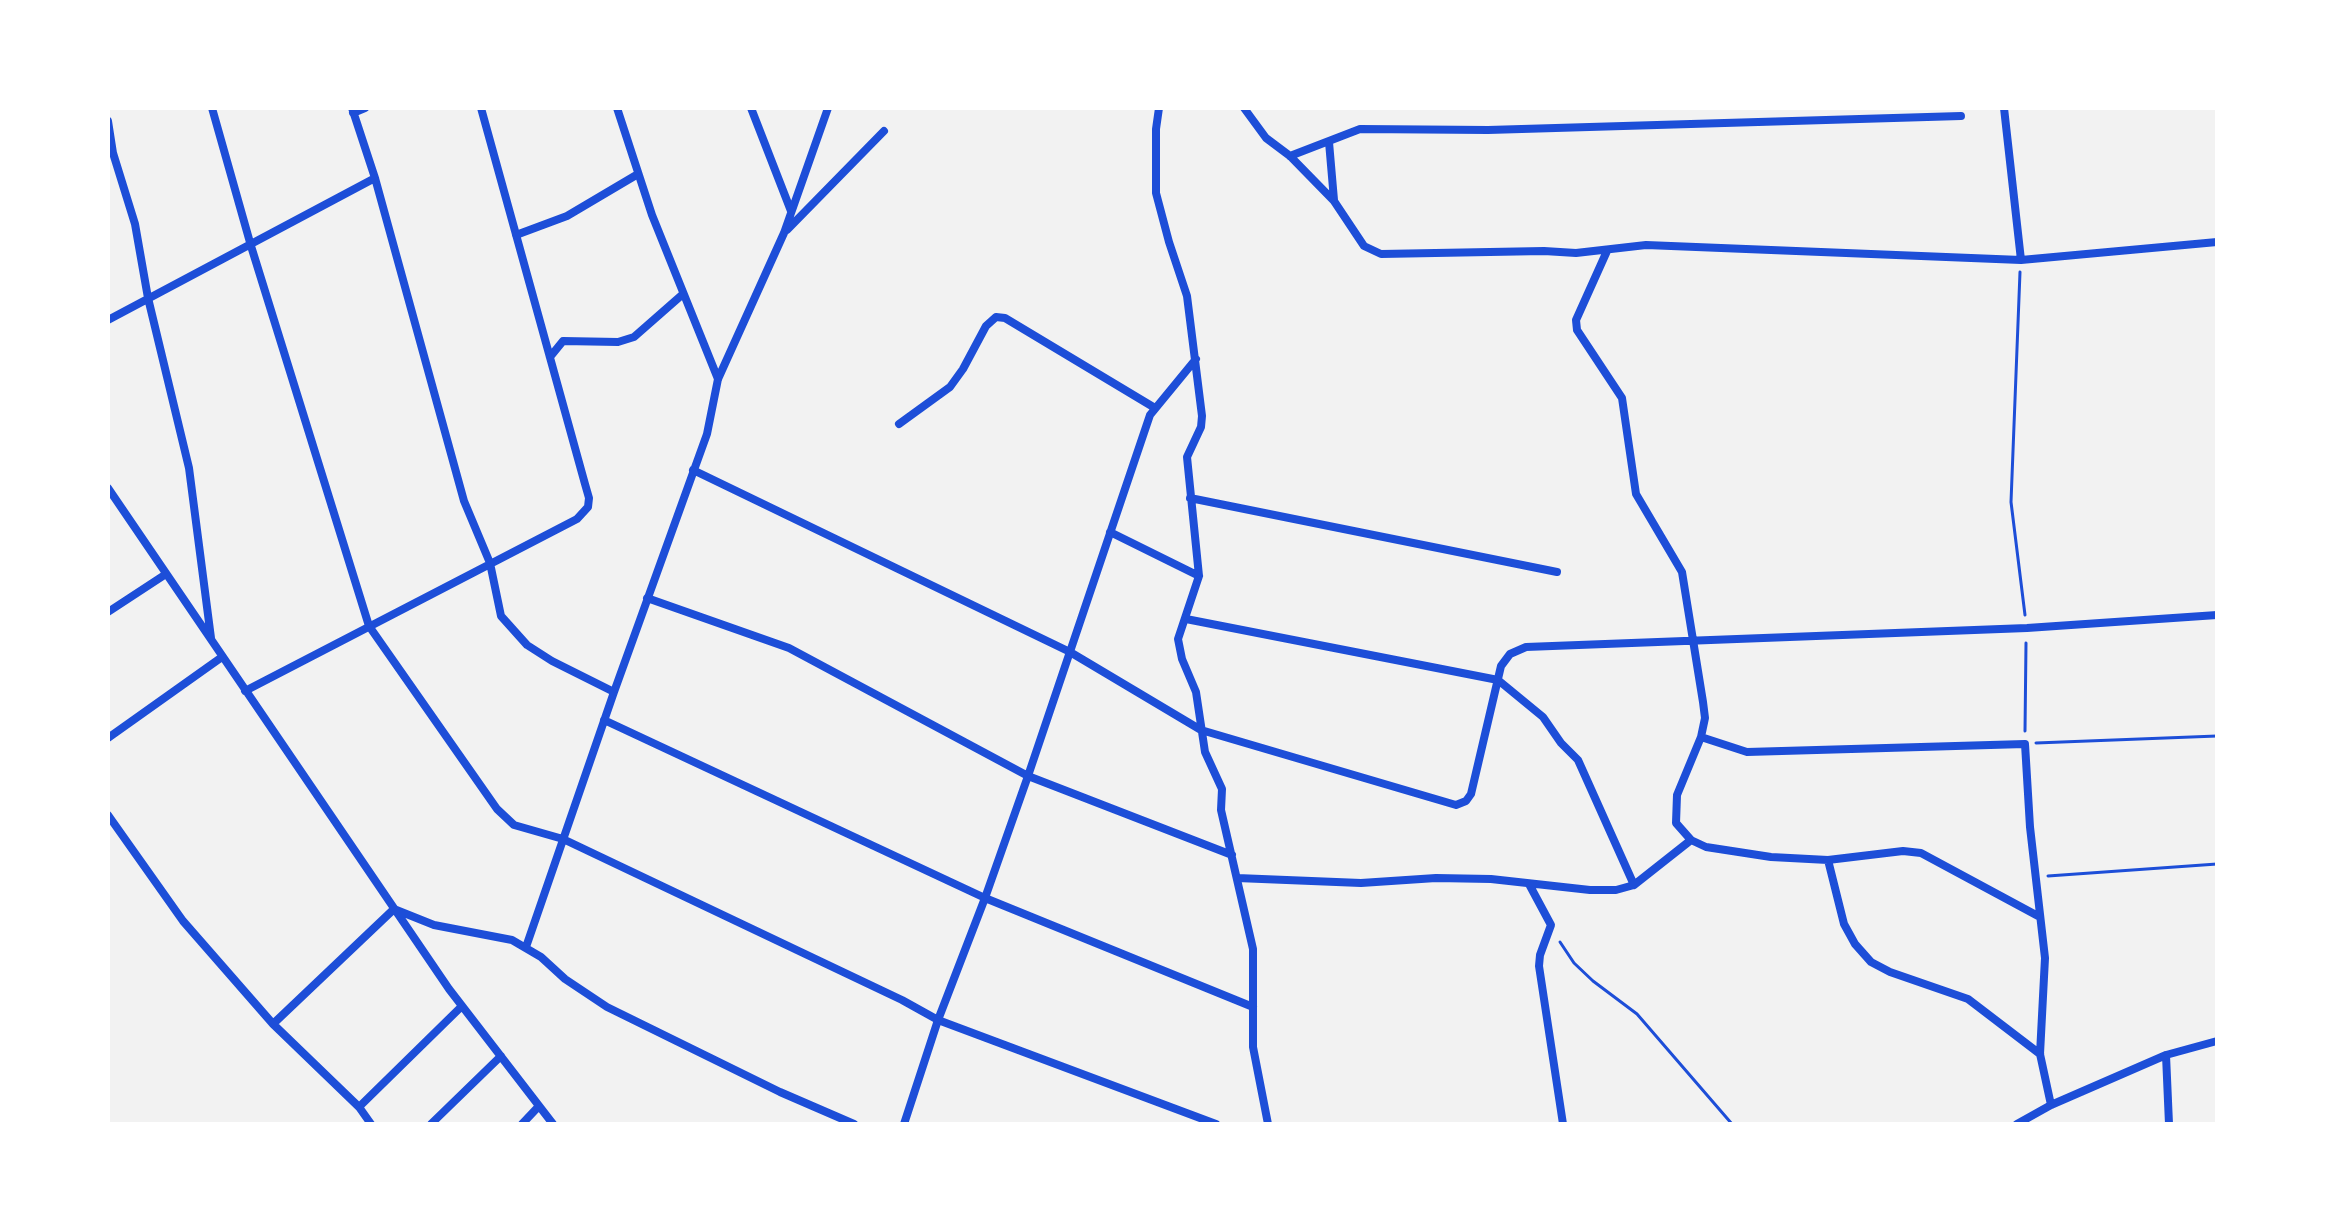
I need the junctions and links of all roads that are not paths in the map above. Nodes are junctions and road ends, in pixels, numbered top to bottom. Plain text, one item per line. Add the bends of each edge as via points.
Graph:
1 (212, 108) edge
2 (365, 108) edge
3 (481, 108) edge
4 (617, 108) edge
5 (751, 108) edge
6 (828, 108) edge
7 (1159, 108) edge
8 (1244, 108) edge
9 (2004, 108) edge
10 (352, 110) edge
11 (1961, 116) dead end
12 (108, 121) edge
13 (884, 131) dead end
14 (1329, 142) junction
15 (1290, 156) junction
16 (638, 174) junction
17 (375, 178) junction
18 (1334, 201) junction
19 (791, 211) junction
20 (784, 233) junction
21 (516, 235) junction
22 (2217, 242) edge
23 (251, 246) junction
24 (1607, 251) junction
25 (2021, 260) junction
26 (683, 294) junction
27 (148, 298) junction
28 (108, 320) edge
29 (550, 357) junction
30 (1197, 359) junction
31 (718, 379) junction
32 (1155, 408) junction
33 (899, 424) dead end
34 (693, 470) junction
35 (108, 488) edge
36 (1190, 498) junction
37 (1110, 532) junction
38 (490, 563) junction
39 (1557, 572) dead end
40 (166, 574) junction
41 (1199, 576) junction
42 (647, 598) junction
43 (108, 612) edge
44 (2217, 615) edge
45 (1186, 619) junction
46 (369, 626) junction
47 (1694, 641) junction
48 (212, 643) junction
49 (1070, 652) junction
50 (222, 657) junction
51 (1498, 680) junction
52 (245, 691) junction
53 (614, 692) junction
54 (604, 720) junction
55 (1201, 730) junction
56 (1701, 737) junction
57 (108, 738) edge
58 (1028, 776) junction
59 (108, 815) edge
60 (563, 839) junction
61 (1691, 840) junction
62 (1232, 855) junction
63 (1828, 860) junction
64 (1237, 878) junction
65 (1529, 884) junction
66 (1634, 885) junction
67 (985, 898) junction
68 (394, 909) junction
69 (2038, 916) junction
70 (526, 947) junction
71 (462, 1006) junction
72 (1253, 1007) junction
73 (938, 1020) junction
74 (273, 1024) junction
75 (2217, 1041) edge
76 (2040, 1054) junction
77 (2166, 1055) junction
78 (501, 1056) junction
79 (2051, 1105) junction
80 (539, 1106) junction
81 (359, 1107) junction
82 (2037, 1112) junction
83 (371, 1124) edge
84 (431, 1124) edge
85 (522, 1124) edge
86 (553, 1124) edge
87 (854, 1124) edge
88 (904, 1124) edge
89 (1216, 1124) edge
90 (1268, 1124) edge
91 (1563, 1124) edge
92 (2017, 1124) edge
93 (2037, 1124) edge
94 (2169, 1124) edge

1 - 23 street
2 - 10 street
3 - 21 street
4 - 16 street
5 - 19 street
6 - 19 street
7 - 30 street via 1156,193 1187,296
8 - 15 street via 1266,138
9 - 25 street
10 - 17 street
11 - 14 street via 1360,129
12 - 27 street
13 - 20 street
14 - 15 street
14 - 18 street
15 - 18 street
16 - 21 street via 567,216
16 - 26 street
17 - 23 street
17 - 38 street via 464,501
18 - 24 street via 1364,246 1381,254
19 - 20 street
20 - 31 street
21 - 29 street
22 - 25 street
23 - 27 street
23 - 46 street
24 - 25 street via 1646,245
24 - 47 street via 1576,320 1577,330 1622,398 1636,494 1682,572
26 - 29 street via 634,337 618,342 563,341
26 - 31 street
27 - 28 street
27 - 48 street via 189,468
29 - 38 street via 588,507 577,519
30 - 32 street
30 - 36 street via 1202,416 1187,457
31 - 34 street
32 - 33 street via 996,317 950,387
32 - 37 street
34 - 42 street
34 - 49 street
35 - 40 street
36 - 39 street
36 - 41 street
37 - 41 street
37 - 49 street
38 - 46 street
38 - 53 street via 501,616 527,645
40 - 43 street
40 - 48 street
41 - 45 street
42 - 53 street
42 - 58 street via 789,648
44 - 47 street
45 - 51 street
45 - 55 street via 1178,639 1196,692
46 - 52 street
46 - 60 street via 497,809 514,825
47 - 51 street via 1526,647 1505,658
47 - 56 street via 1705,718
48 - 50 street
49 - 55 street
49 - 58 street
50 - 52 street
50 - 57 street
51 - 55 street via 1471,794 1456,805
51 - 66 street via 1543,717 1578,760
52 - 68 street
53 - 54 street
54 - 60 street
54 - 67 street
55 - 62 street via 1222,789 1221,810
56 - 61 street via 1677,795 1676,823
56 - 69 street via 1747,752 2025,744
58 - 62 street
58 - 67 street
59 - 74 street via 183,921
60 - 70 street
60 - 73 street
61 - 63 street via 1720,850
61 - 66 street
62 - 64 street
63 - 69 street via 1921,853
63 - 76 street via 1844,924 1871,962 1968,999
64 - 65 street via 1361,883 1436,878
64 - 72 street via 1253,949
65 - 66 street via 1590,890
65 - 91 street via 1551,925 1539,966
67 - 72 street
67 - 73 street
68 - 70 street via 434,925
68 - 71 street
68 - 74 street
69 - 76 street via 2045,958
70 - 87 street via 607,1007
71 - 78 street
71 - 81 street
72 - 90 street via 1253,1047
73 - 88 street
73 - 89 street
74 - 81 street
75 - 77 street
76 - 79 street
77 - 79 street
77 - 94 street
78 - 80 street
78 - 84 street
79 - 82 street
80 - 85 street
80 - 86 street
81 - 83 street
82 - 92 street
82 - 93 street

